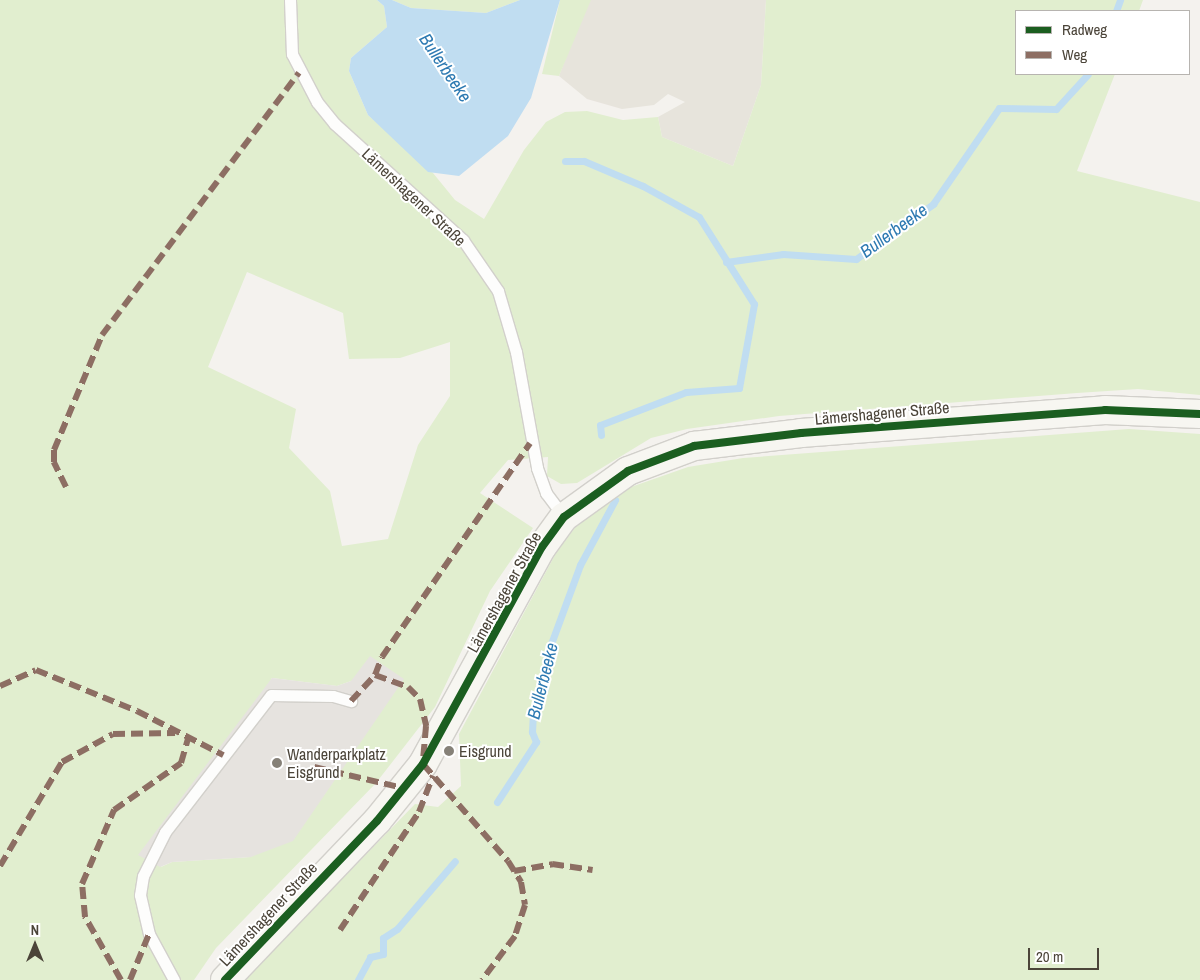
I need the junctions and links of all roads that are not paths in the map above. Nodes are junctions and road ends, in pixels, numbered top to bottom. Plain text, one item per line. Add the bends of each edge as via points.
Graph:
1 (290, 0) edge
2 (1200, 414) edge
3 (564, 517) junction
4 (351, 701) dead end
5 (174, 980) edge
6 (225, 980) edge

1 - 3 lane, Lämershagener Straße via 292,54 317,102 335,124 463,240 498,292 516,352 537,468 546,493
2 - 3 main road, Lämershagener Straße via 1136,409 1036,414 694,446 628,472
3 - 6 main road, Lämershagener Straße via 542,546 423,764 377,821
4 - 5 lane via 333,696 271,695 165,832 143,876 140,895 149,934

